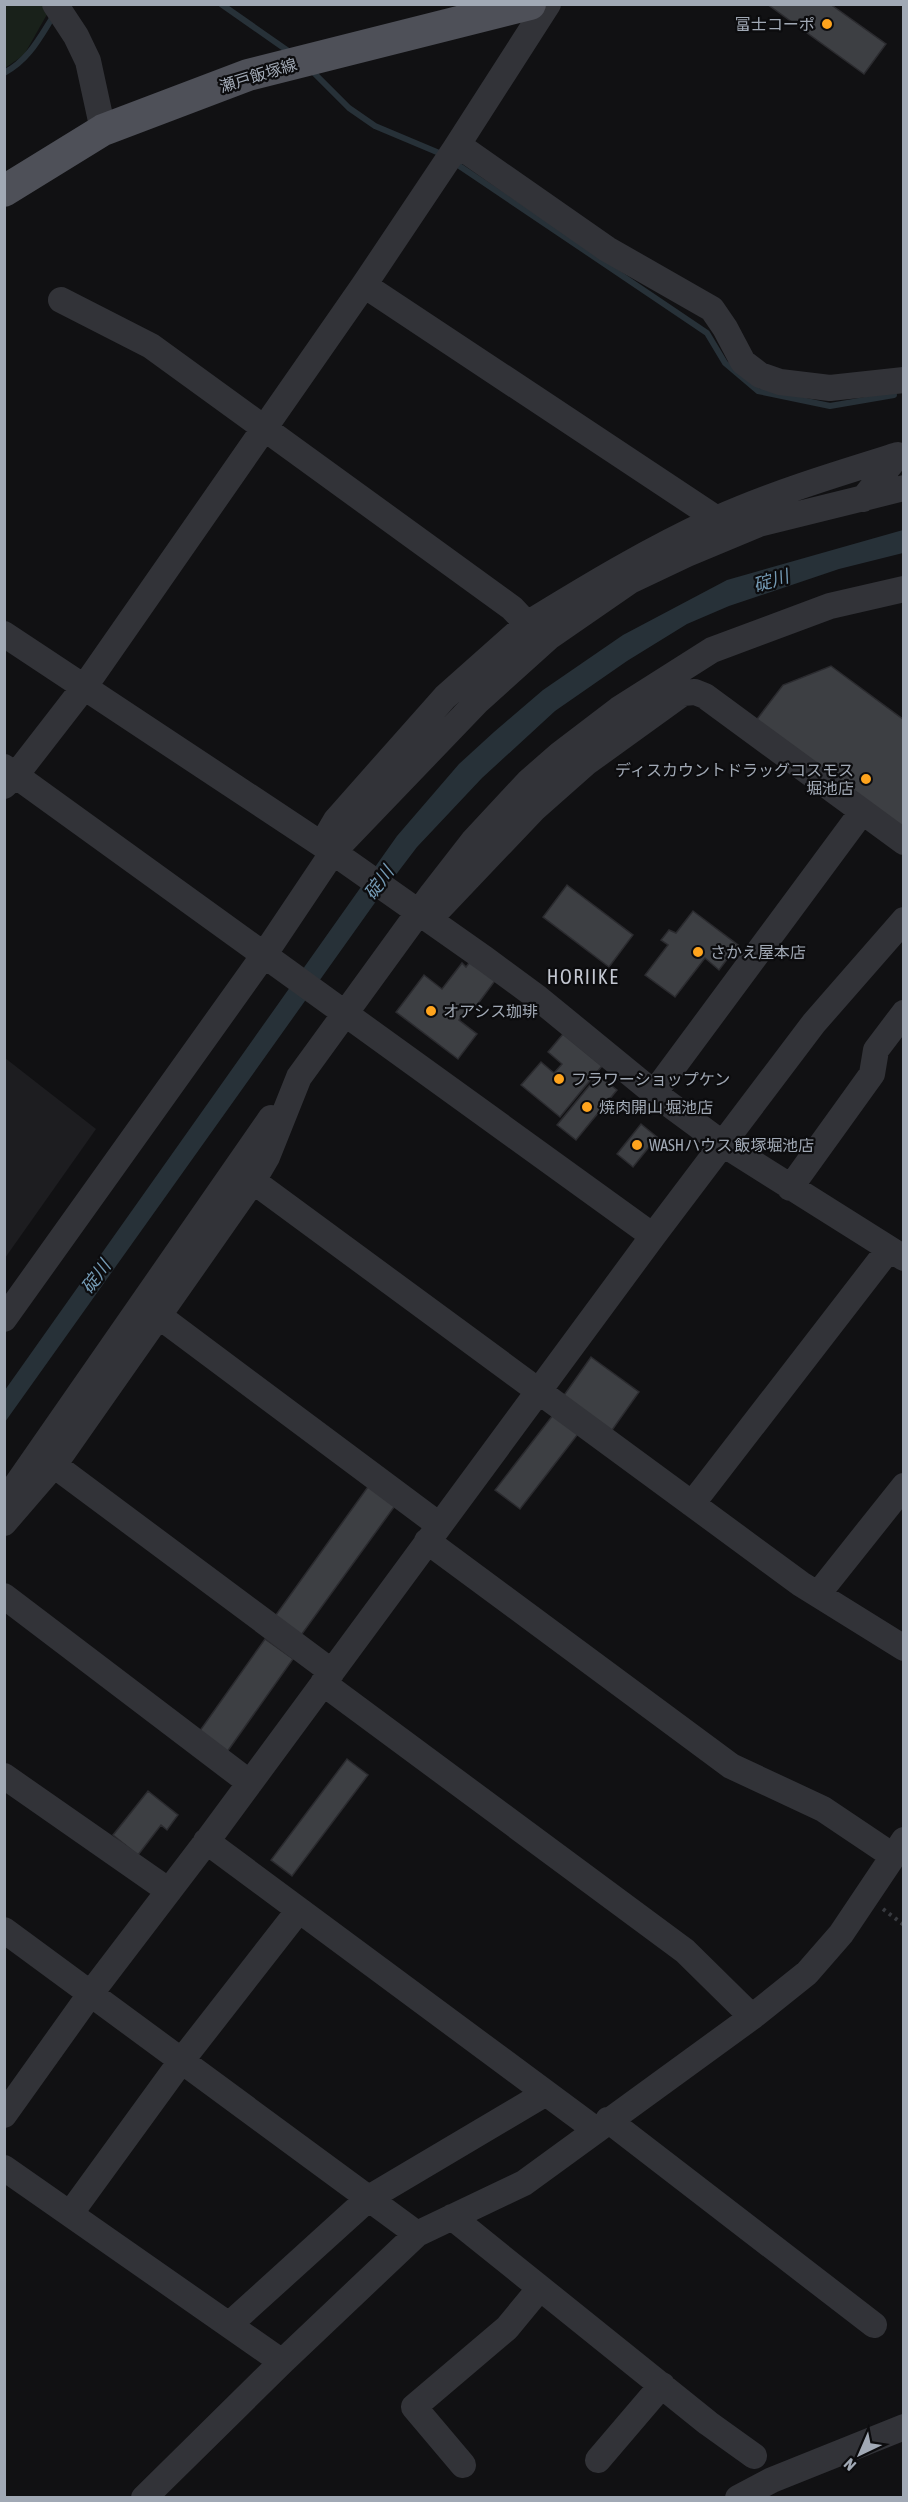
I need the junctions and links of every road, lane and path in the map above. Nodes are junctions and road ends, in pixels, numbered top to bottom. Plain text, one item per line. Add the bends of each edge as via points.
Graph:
1 (530, 4) edge
2 (548, 4) edge
3 (59, 11) edge
4 (103, 130) junction
5 (453, 152) junction
6 (4, 191) edge
7 (364, 285) junction
8 (61, 300) dead end
9 (903, 380) edge
10 (264, 428) junction
11 (903, 488) edge
12 (863, 499) junction
13 (717, 519) junction
14 (903, 589) edge
15 (527, 624) junction
16 (4, 634) edge
17 (85, 686) junction
18 (8, 776) edge
19 (862, 812) junction
20 (903, 842) edge
21 (332, 851) junction
22 (421, 914) junction
23 (903, 920) edge
24 (266, 956) junction
25 (344, 1012) junction
26 (903, 1012) edge
27 (300, 1077) junction
28 (654, 1093) junction
29 (723, 1144) junction
30 (253, 1181) junction
31 (790, 1188) junction
32 (653, 1236) junction
33 (896, 1254) edge
34 (159, 1316) junction
35 (4, 1319) edge
36 (538, 1392) junction
37 (54, 1465) junction
38 (903, 1486) edge
39 (4, 1502) edge
40 (692, 1504) junction
41 (4, 1523) edge
42 (433, 1533) junction
43 (818, 1594) junction
44 (4, 1596) edge
45 (903, 1648) edge
46 (327, 1678) junction
47 (4, 1776) edge
48 (250, 1783) junction
49 (206, 1841) junction
50 (898, 1848) edge
51 (169, 1892) junction
52 (299, 1910) junction
53 (4, 1930) edge
54 (91, 1994) junction
55 (752, 2017) junction
56 (182, 2060) junction
57 (546, 2093) junction
58 (4, 2115) edge
59 (602, 2125) junction
60 (4, 2168) edge
61 (369, 2198) junction
62 (70, 2214) junction
63 (452, 2217) junction
64 (417, 2234) junction
65 (540, 2288) junction
66 (229, 2325) junction
67 (874, 2325) dead end
68 (282, 2362) junction
69 (662, 2385) junction
70 (903, 2427) edge
71 (754, 2456) dead end
72 (598, 2460) dead end
73 (463, 2465) dead end
74 (155, 2494) edge
75 (738, 2498) edge

1 - 4 main road, 瀬戸飯塚線 via 248,75
2 - 5 street
3 - 4 street via 88,61
4 - 6 main road, 瀬戸飯塚線
5 - 7 street
5 - 9 street via 607,249 712,309 743,362 760,375 780,382 830,388
7 - 10 street
7 - 13 street
8 - 10 street via 151,346
10 - 15 street via 512,608
10 - 17 street
11 - 12 street
12 - 13 street via 898,455
12 - 21 street via 759,524 630,581 549,637
13 - 15 street via 629,562
14 - 22 street via 830,606 712,650 619,709 528,782 474,840
15 - 21 street via 445,697 336,820
16 - 17 street
17 - 18 street
17 - 21 street
18 - 24 street
19 - 20 street
19 - 22 street via 705,696 683,693 586,763
19 - 28 street
21 - 22 street
21 - 24 street
22 - 25 street
22 - 28 street via 538,998
23 - 29 street via 814,1023
24 - 25 street
24 - 35 street
25 - 27 street
25 - 32 street
26 - 31 street via 876,1050 872,1074
27 - 30 street
27 - 39 street
28 - 29 street
29 - 31 street
29 - 32 street
30 - 34 street
30 - 36 street
31 - 33 street
32 - 36 street
33 - 40 street
34 - 37 street
34 - 42 street
36 - 40 street
36 - 42 street
37 - 41 street
37 - 46 street
38 - 43 street
40 - 43 street
42 - 46 street
42 - 50 street via 731,1766
43 - 45 street
44 - 48 street
46 - 48 street
46 - 55 street via 685,1951
47 - 51 street
48 - 49 street
49 - 51 street
49 - 52 street
50 - 55 street via 841,1934 807,1972
51 - 54 street
52 - 56 street
52 - 57 street
53 - 54 street
54 - 56 street
54 - 58 street
55 - 59 street
56 - 61 street
56 - 62 street
57 - 59 street
57 - 61 street
59 - 63 street via 524,2183
59 - 67 street
60 - 62 street
61 - 64 street
61 - 66 street
62 - 66 street
63 - 64 street
63 - 65 street
64 - 68 street
65 - 69 street
65 - 73 street via 507,2328 414,2408
66 - 68 street
68 - 74 street
69 - 71 street
69 - 72 street
70 - 75 street via 772,2480

